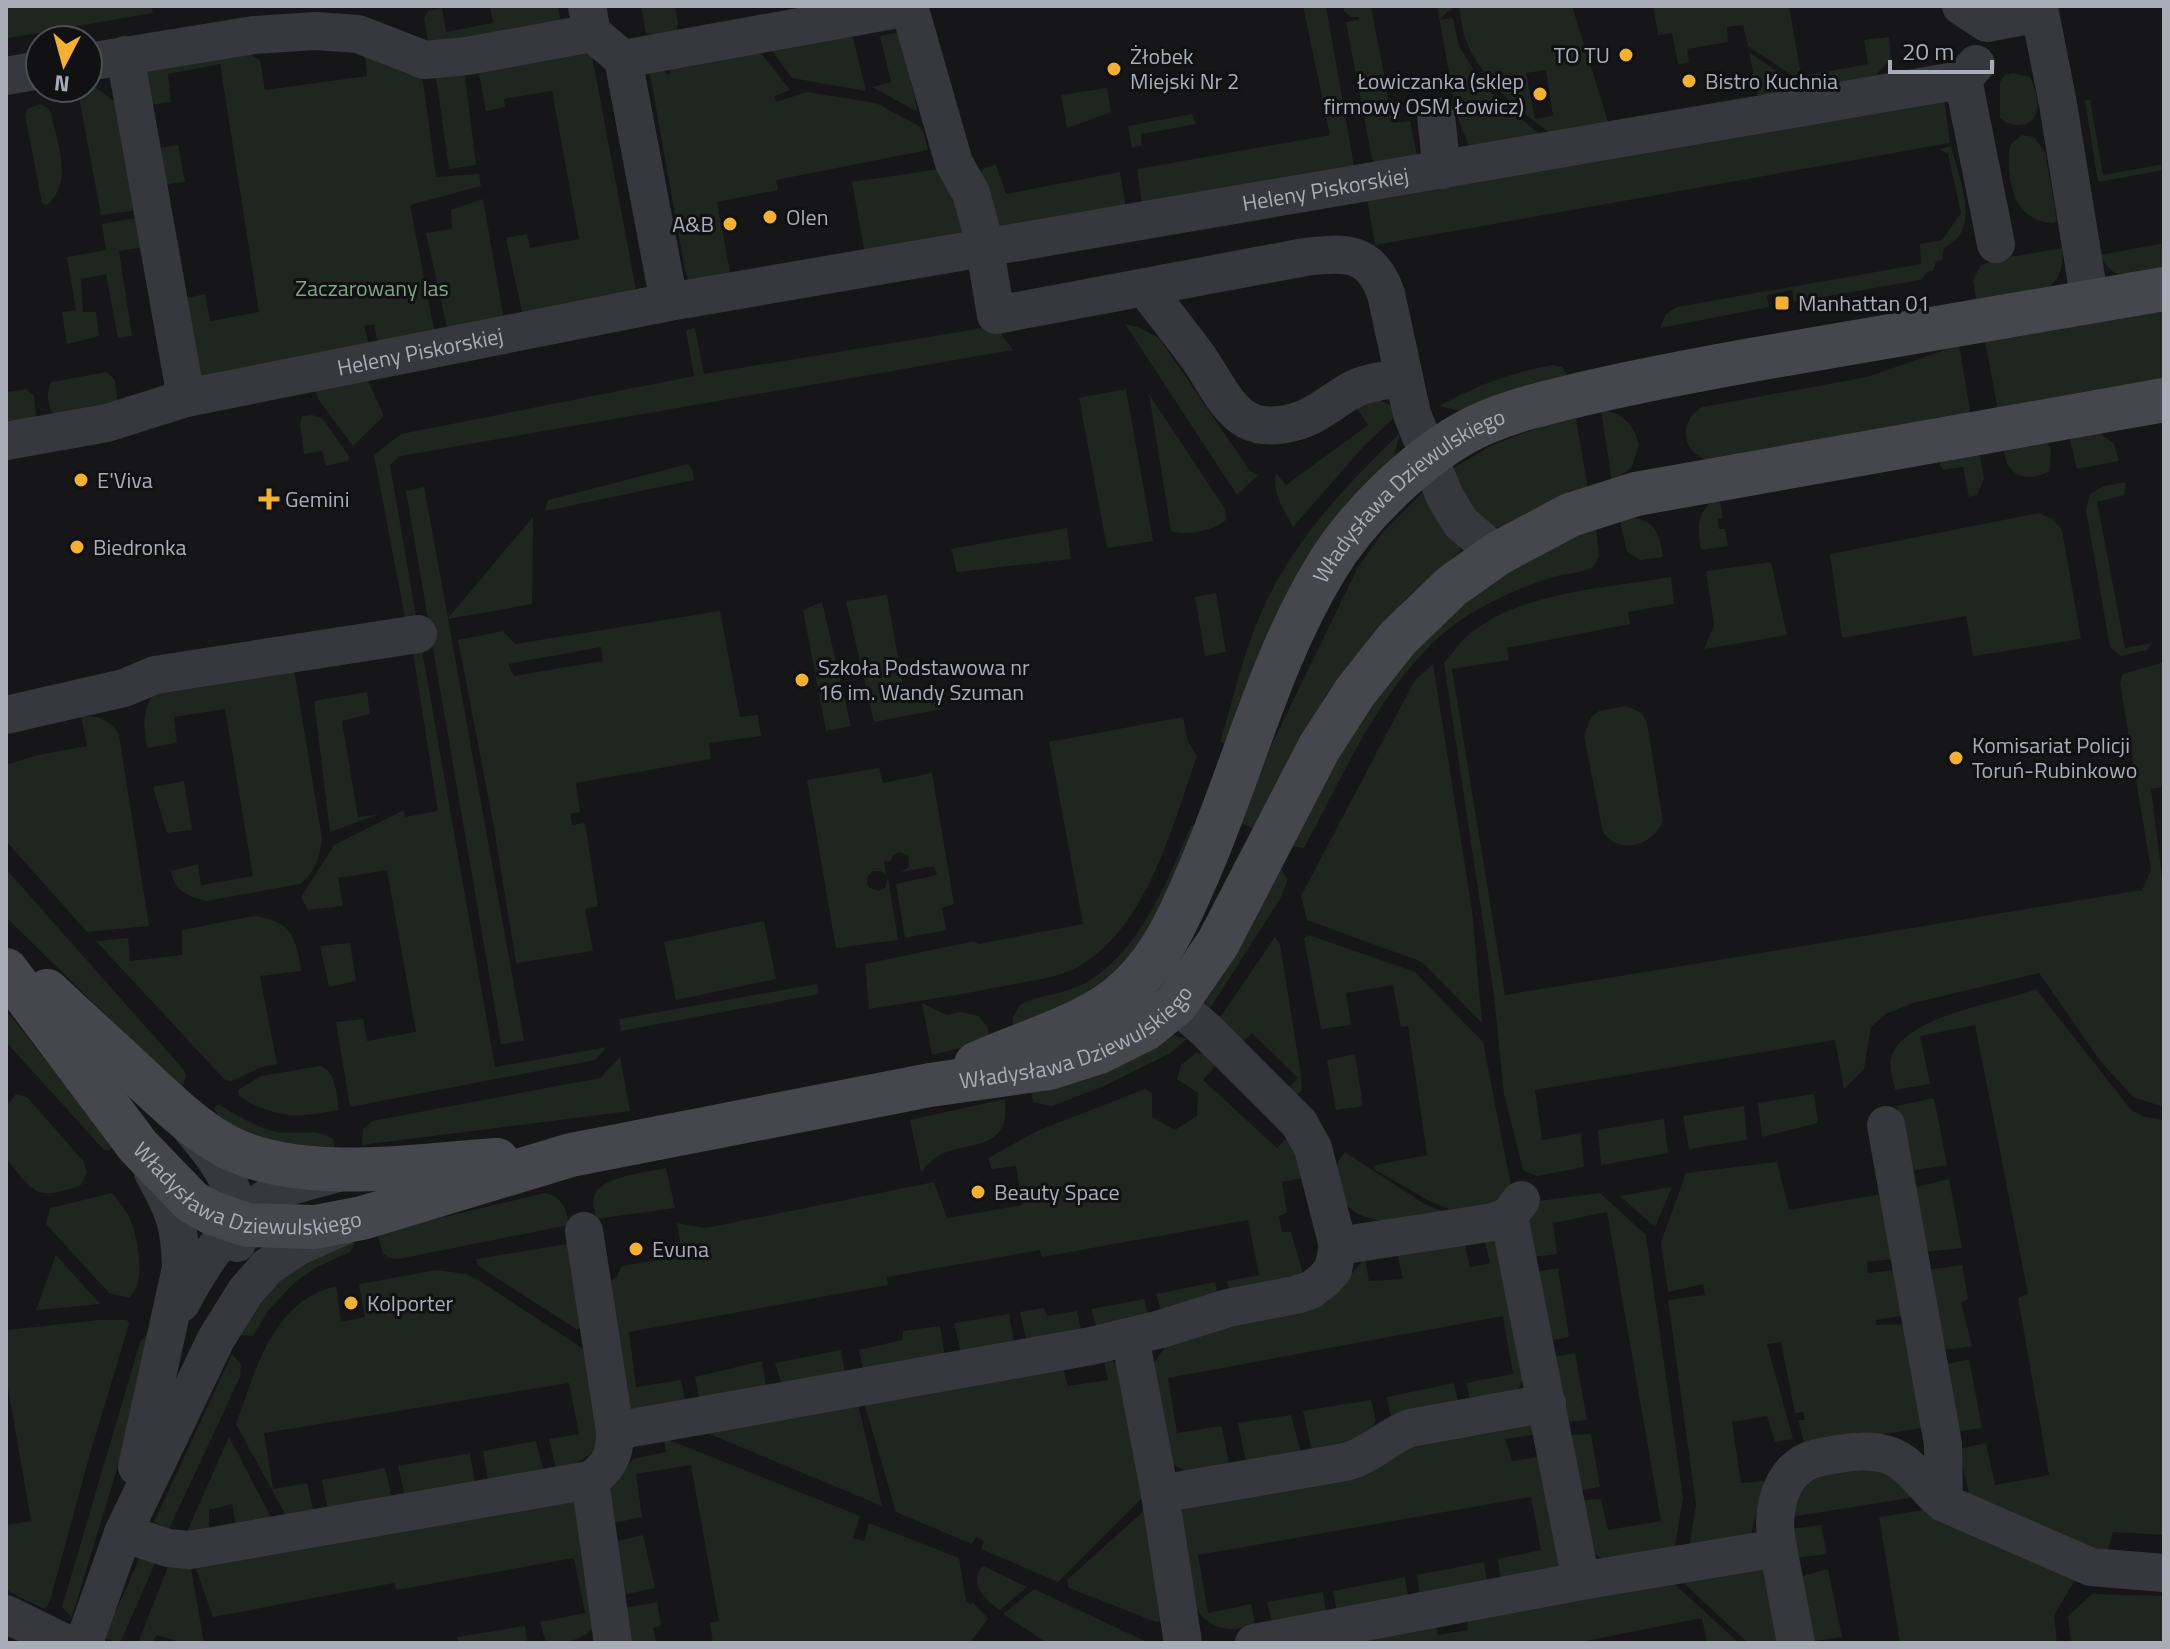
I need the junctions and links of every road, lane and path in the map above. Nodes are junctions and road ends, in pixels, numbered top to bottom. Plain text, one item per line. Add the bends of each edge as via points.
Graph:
1 (909, 6) edge
2 (1961, 6) edge
3 (590, 20) edge
4 (125, 55) junction
5 (104, 59) edge
6 (623, 59) junction
7 (1436, 116) dead end
8 (1442, 170) junction
9 (1996, 244) dead end
10 (984, 246) junction
11 (1145, 288) junction
12 (2164, 289) edge
13 (669, 302) junction
14 (2090, 302) junction
15 (1402, 378) junction
16 (2164, 400) edge
17 (178, 401) junction
18 (6, 441) edge
19 (1428, 457) junction
20 (1497, 554) junction
21 (418, 634) dead end
22 (6, 715) edge
23 (6, 953) edge
24 (6, 970) edge
25 (1142, 974) junction
26 (1176, 1004) junction
27 (930, 1085) junction
28 (178, 1112) junction
29 (1886, 1125) dead end
30 (138, 1146) junction
31 (571, 1155) junction
32 (353, 1169) junction
33 (362, 1218) junction
34 (239, 1222) junction
35 (584, 1231) dead end
36 (1338, 1246) junction
37 (171, 1323) junction
38 (1130, 1337) junction
39 (216, 1339) junction
40 (1547, 1403) junction
41 (615, 1431) junction
42 (590, 1480) junction
43 (1160, 1494) junction
44 (1944, 1503) junction
45 (123, 1533) junction
46 (1778, 1548) junction
47 (2164, 1573) edge
48 (1581, 1581) junction
49 (6, 1614) edge
50 (65, 1643) edge
51 (84, 1643) edge
52 (613, 1643) edge
53 (1183, 1643) edge
54 (1254, 1643) edge
55 (1796, 1643) edge

1 - 6 street
1 - 10 street
2 - 14 street via 1987,23 2040,13
3 - 4 street via 467,56 425,60 358,34 315,31
3 - 6 street
4 - 5 street
4 - 17 street
6 - 13 street
7 - 8 street
8 - 9 street, Heleny Piskorskiej via 1970,71
8 - 10 street, Heleny Piskorskiej
10 - 11 street via 996,315
10 - 13 street, Heleny Piskorskiej
11 - 15 street via 1235,411 1258,424 1269,427 1301,420 1366,384
11 - 15 street via 1305,257 1361,258 1383,285
12 - 14 street, Władysława Dziewulskiego
13 - 17 street, Heleny Piskorskiej
14 - 19 street, Władysława Dziewulskiego via 1651,378 1520,410 1465,432
15 - 19 street
16 - 20 street, Władysława Dziewulskiego via 1636,494 1570,515
17 - 18 street, Heleny Piskorskiej via 107,423
19 - 20 street via 1461,523
19 - 25 street, Władysława Dziewulskiego via 1393,488 1327,566 1284,656 1180,915
20 - 26 street, Władysława Dziewulskiego via 1452,586 1398,638 1355,692 1319,748 1218,943
21 - 22 street via 155,675 124,688
23 - 28 street, Władysława Dziewulskiego
24 - 30 street, Władysława Dziewulskiego
25 - 26 street
25 - 27 street, Władysława Dziewulskiego via 1117,998 1084,1018
26 - 27 street, Władysława Dziewulskiego via 1145,1029 1099,1052 1014,1075
26 - 36 street via 1299,1123 1313,1148
27 - 31 street, Władysława Dziewulskiego
28 - 32 street, Władysława Dziewulskiego via 226,1146 259,1159 302,1168
28 - 34 street via 220,1162
29 - 44 street via 1943,1444
30 - 34 street, Władysława Dziewulskiego via 192,1202
30 - 37 street via 173,1209 180,1234 181,1268
31 - 32 street, Władysława Dziewulskiego
31 - 33 street, Władysława Dziewulskiego
32 - 34 street via 286,1188 261,1201
33 - 34 street, Władysława Dziewulskiego via 315,1227
33 - 39 street via 297,1247 267,1267
34 - 37 street via 199,1269
34 - 39 street
35 - 41 street
36 - 38 street via 1333,1270 1311,1290
36 - 40 street via 1494,1222 1515,1208
37 - 45 street
38 - 41 street
38 - 43 street
39 - 45 street
40 - 43 street via 1410,1428 1345,1462
40 - 48 street
41 - 42 street via 609,1463
42 - 45 street via 190,1550
42 - 52 street
43 - 53 street
44 - 46 street via 1890,1455 1869,1451 1819,1458 1795,1471 1776,1504 1773,1528
44 - 47 street via 2091,1567
45 - 51 street
46 - 48 street
46 - 55 street
48 - 54 street
49 - 50 street

